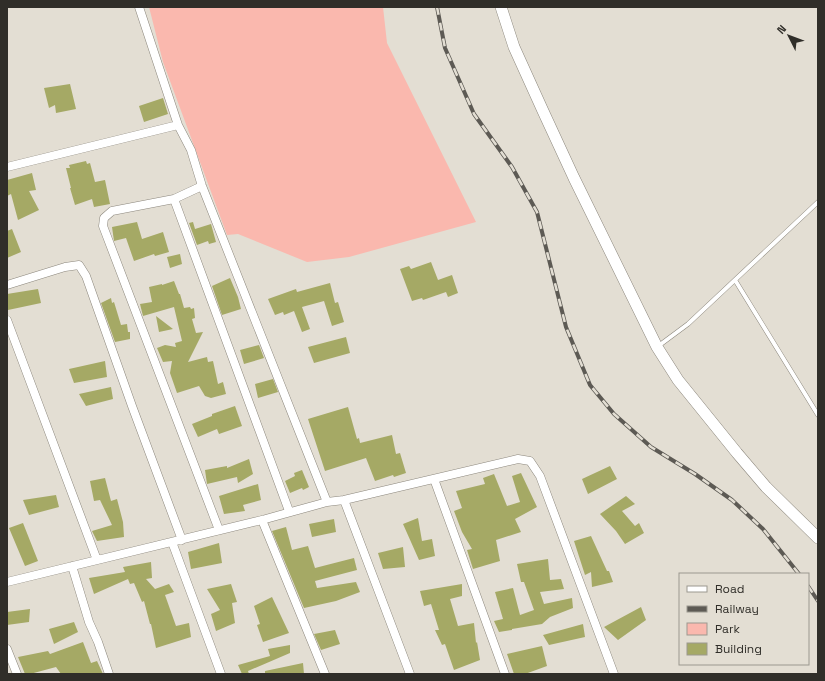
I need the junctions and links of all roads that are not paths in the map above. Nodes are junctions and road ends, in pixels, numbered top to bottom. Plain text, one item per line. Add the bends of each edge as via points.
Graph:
1 (139, 7) edge
2 (501, 7) edge
3 (178, 125) junction
4 (7, 167) edge
5 (202, 186) junction
6 (174, 199) junction
7 (818, 202) edge
8 (736, 280) junction
9 (7, 285) edge
10 (7, 320) edge
11 (657, 347) junction
12 (818, 415) edge
13 (434, 479) junction
14 (344, 500) junction
15 (327, 502) junction
16 (289, 511) junction
17 (262, 520) junction
18 (219, 530) junction
19 (818, 538) edge
20 (182, 540) junction
21 (172, 542) junction
22 (97, 560) junction
23 (72, 566) junction
24 (7, 582) edge
25 (7, 649) edge
26 (16, 674) edge
27 (109, 674) edge
28 (221, 674) edge
29 (325, 674) edge
30 (410, 674) edge
31 (505, 674) edge
32 (614, 674) edge

1 - 3 street
2 - 11 street via 514,47 543,111
3 - 4 street
3 - 5 street via 191,150
5 - 6 street
5 - 15 street
6 - 16 street
6 - 18 street via 112,211 104,218 103,226
7 - 8 lane
8 - 11 lane via 679,332
8 - 12 lane
9 - 20 street via 78,265 86,276
10 - 22 street
11 - 19 street via 678,380 737,453 766,487
13 - 14 street
13 - 31 street
13 - 32 street via 518,459 530,462 540,476
14 - 15 street
14 - 30 street
15 - 16 street
16 - 17 street
17 - 18 street
17 - 29 street
18 - 20 street
20 - 21 street
21 - 22 street
21 - 28 street
22 - 23 street
23 - 24 street
23 - 27 street via 88,622
25 - 26 street

